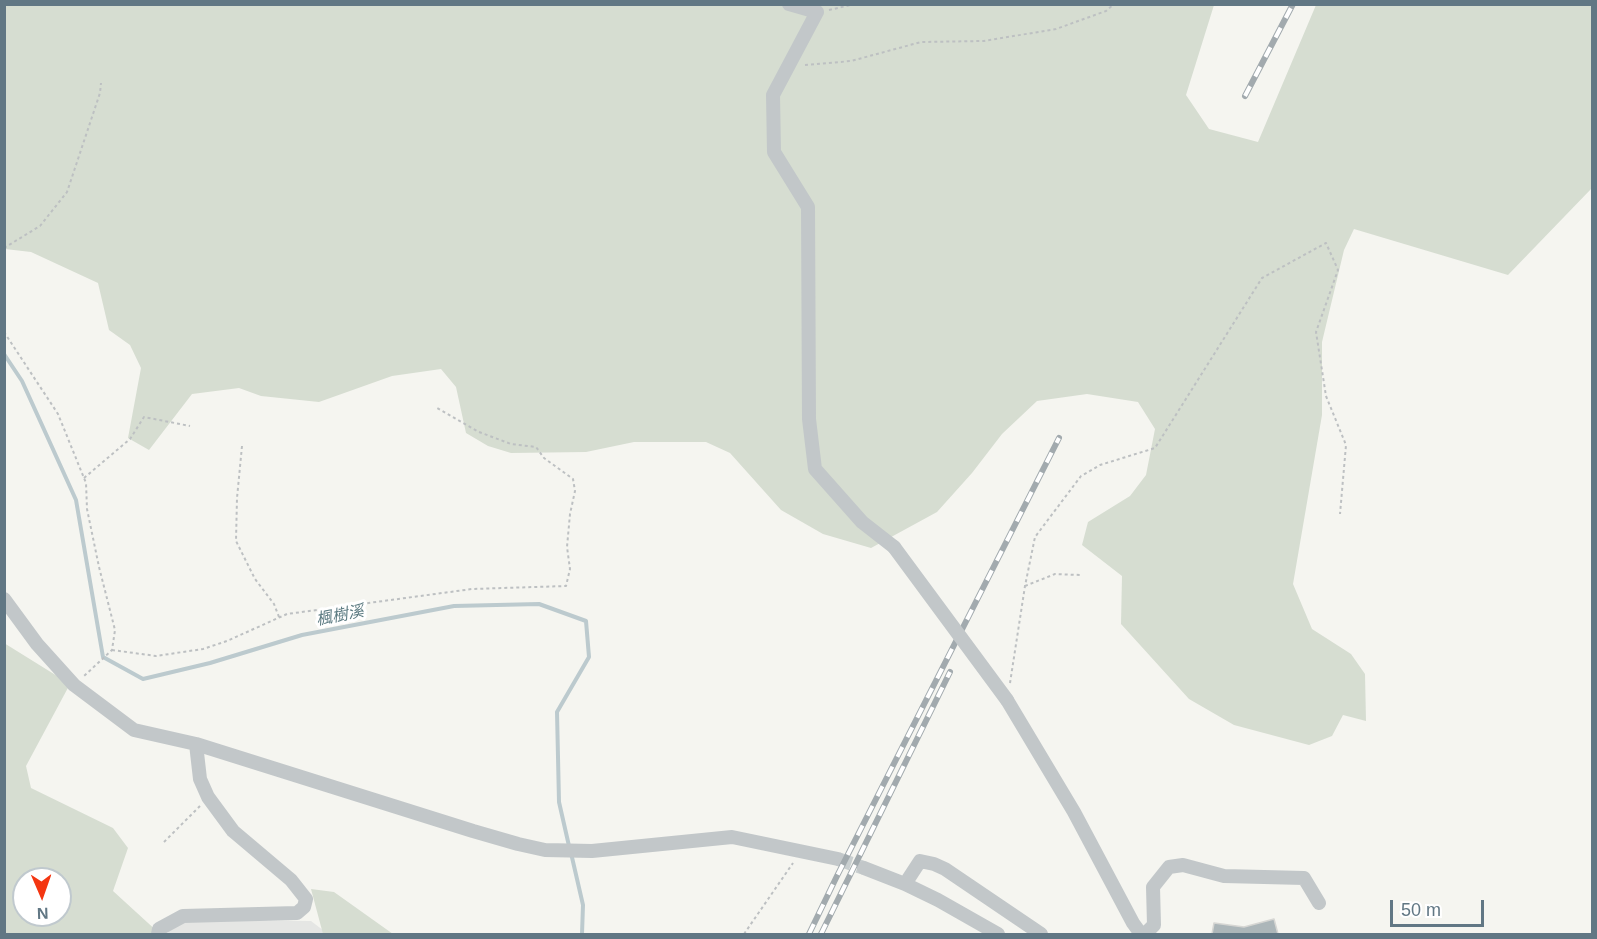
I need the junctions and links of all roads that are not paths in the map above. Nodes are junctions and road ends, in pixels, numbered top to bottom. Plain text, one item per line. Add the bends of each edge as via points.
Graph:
1 (789, 4) edge
2 (4, 599) edge
3 (196, 744) junction
4 (838, 859) tunnel mouth
5 (864, 868) tunnel mouth
6 (905, 884) junction
7 (1319, 903) dead end
8 (158, 934) edge
9 (998, 934) edge
10 (1041, 934) edge
11 (1143, 934) edge

1 - 11 street, bridge via 817,12 774,95 774,152 807,207 809,419 815,469 862,522 894,547 1007,700 1074,812 1133,923
2 - 3 street via 74,685 134,730
3 - 4 street via 545,850 592,851 732,837
3 - 8 street via 200,779 208,797 233,831 291,880 306,898 297,913 183,916 159,929
5 - 6 street
6 - 9 street
6 - 10 street via 920,861 934,864
7 - 11 street via 1304,878 1224,876 1183,865 1169,867 1153,887 1154,925

